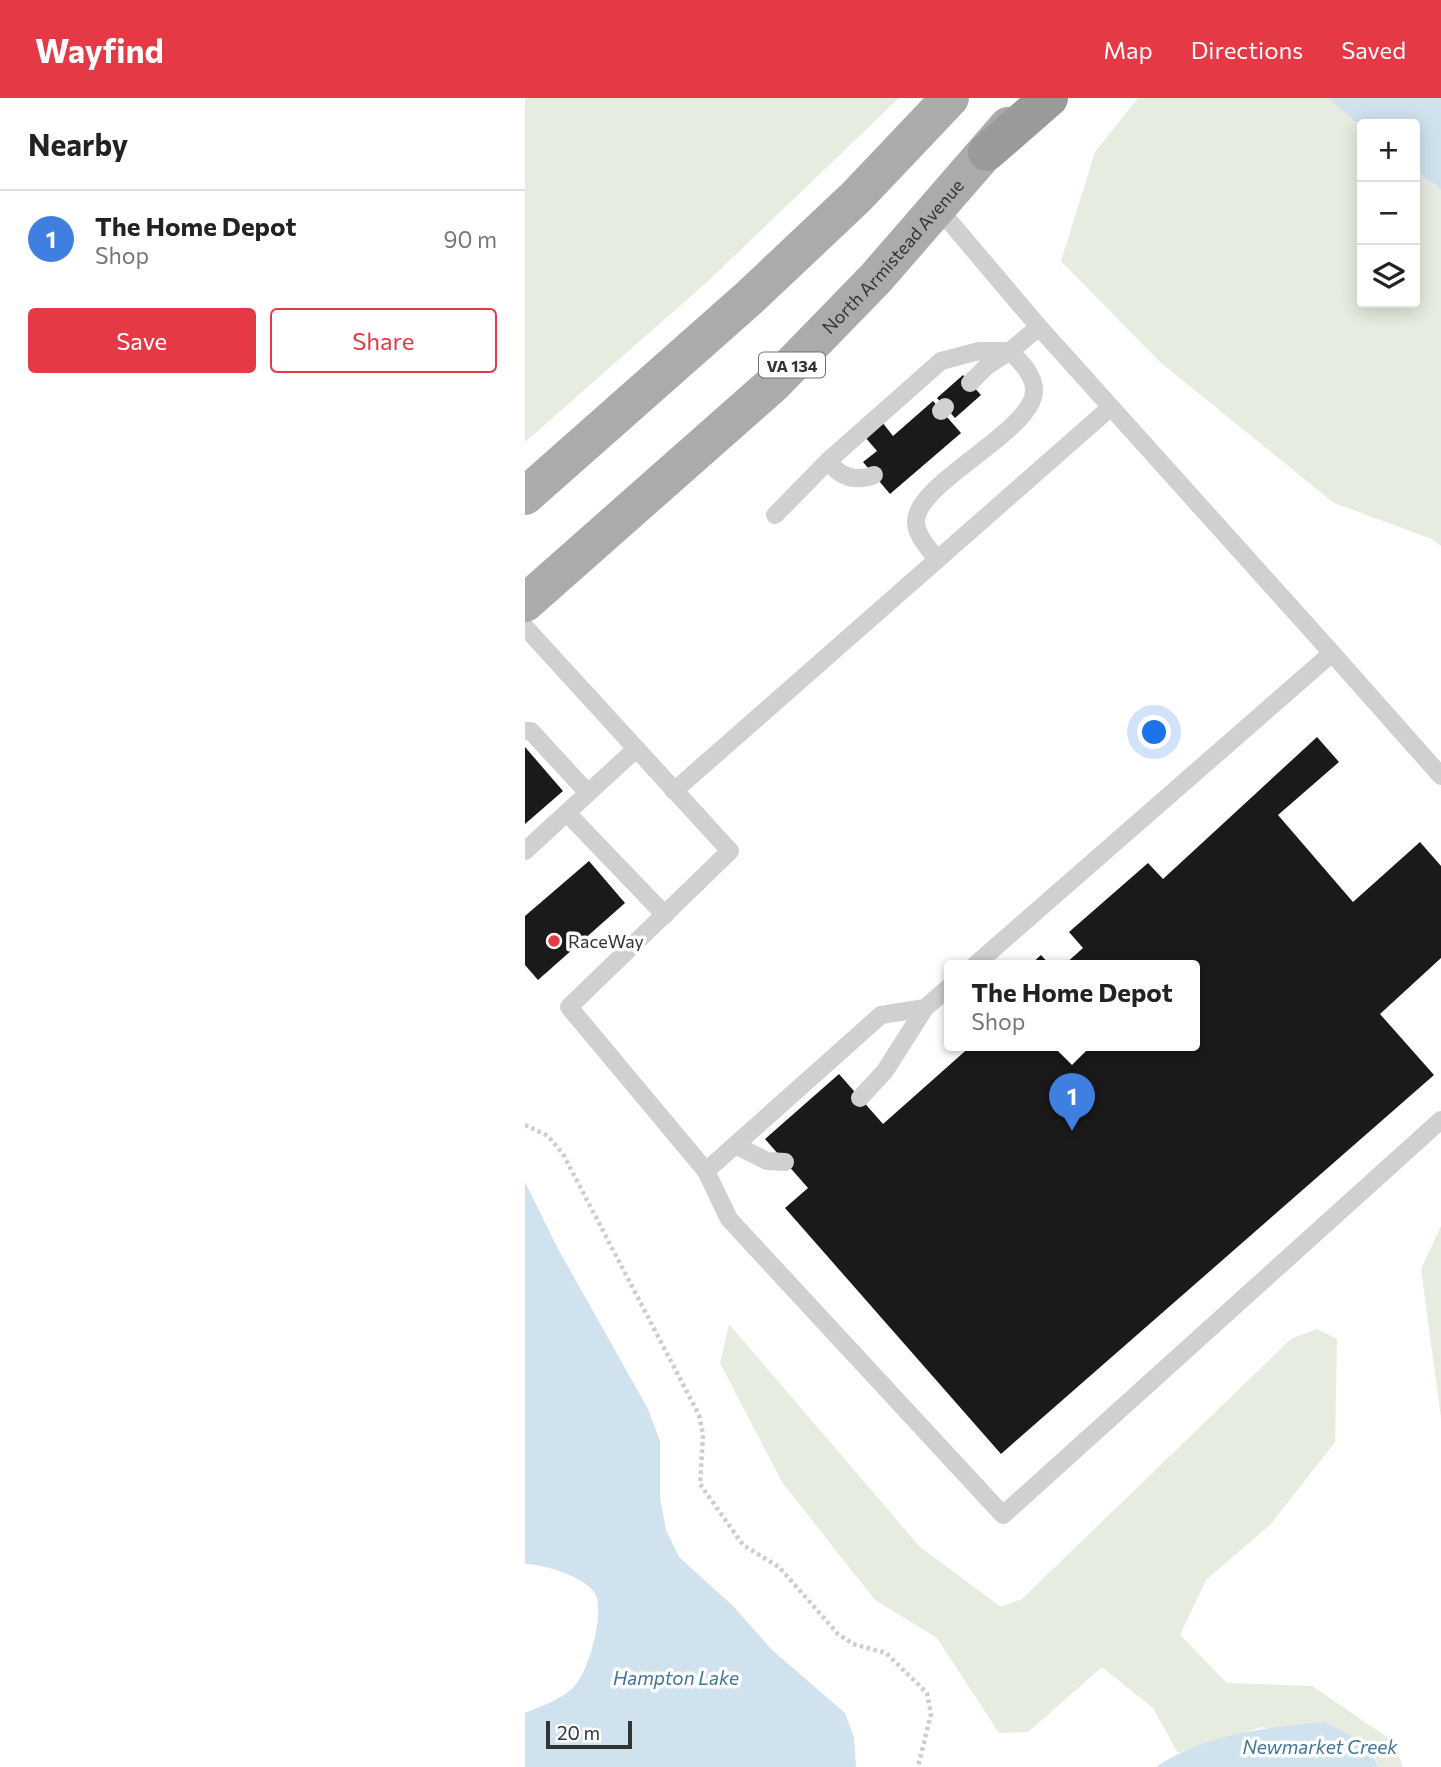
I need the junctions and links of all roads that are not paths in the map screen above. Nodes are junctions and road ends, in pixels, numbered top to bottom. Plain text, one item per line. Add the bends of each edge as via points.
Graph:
1 (950, 98) edge
2 (1031, 98) edge
3 (1049, 98) edge
4 (987, 152) junction
5 (939, 209) junction
6 (1039, 327) junction
7 (1010, 351) junction
8 (970, 383) dead end
9 (1111, 407) junction
10 (828, 461) junction
11 (874, 475) dead end
12 (525, 496) edge
13 (775, 515) dead end
14 (937, 560) junction
15 (525, 603) edge
16 (525, 627) edge
17 (1332, 653) junction
18 (525, 731) edge
19 (636, 750) junction
20 (1441, 776) edge
21 (674, 791) junction
22 (588, 793) junction
23 (567, 813) junction
24 (525, 851) edge
25 (665, 915) junction
26 (981, 960) edge
27 (944, 992) edge
28 (925, 1008) junction
29 (860, 1098) dead end
30 (1441, 1119) edge
31 (735, 1145) junction
32 (785, 1162) dead end
33 (706, 1171) junction

1 - 12 main road via 857,197
2 - 4 main road, North Armistead Avenue / VA 134
3 - 4 highway
4 - 5 main road, North Armistead Avenue / VA 134
5 - 6 lane
5 - 15 main road, North Armistead Avenue / VA 134 via 773,384
6 - 7 lane
6 - 9 lane
7 - 8 lane
7 - 10 lane via 979,351 941,361
7 - 14 lane via 1033,382 1034,394 1001,435 923,505 915,519 918,533
9 - 14 lane
9 - 17 lane
10 - 11 lane via 848,478 862,480
10 - 13 lane
14 - 21 lane
16 - 19 lane
17 - 20 lane
17 - 26 lane
18 - 22 lane via 531,731
19 - 21 lane
19 - 22 lane
21 - 25 lane via 730,851
22 - 23 lane
23 - 24 lane
23 - 25 lane
25 - 33 lane via 569,1007
27 - 28 lane
28 - 29 lane via 885,1072
28 - 31 lane via 881,1015
30 - 33 lane via 1003,1515 729,1219
31 - 32 lane via 767,1161
31 - 33 lane

